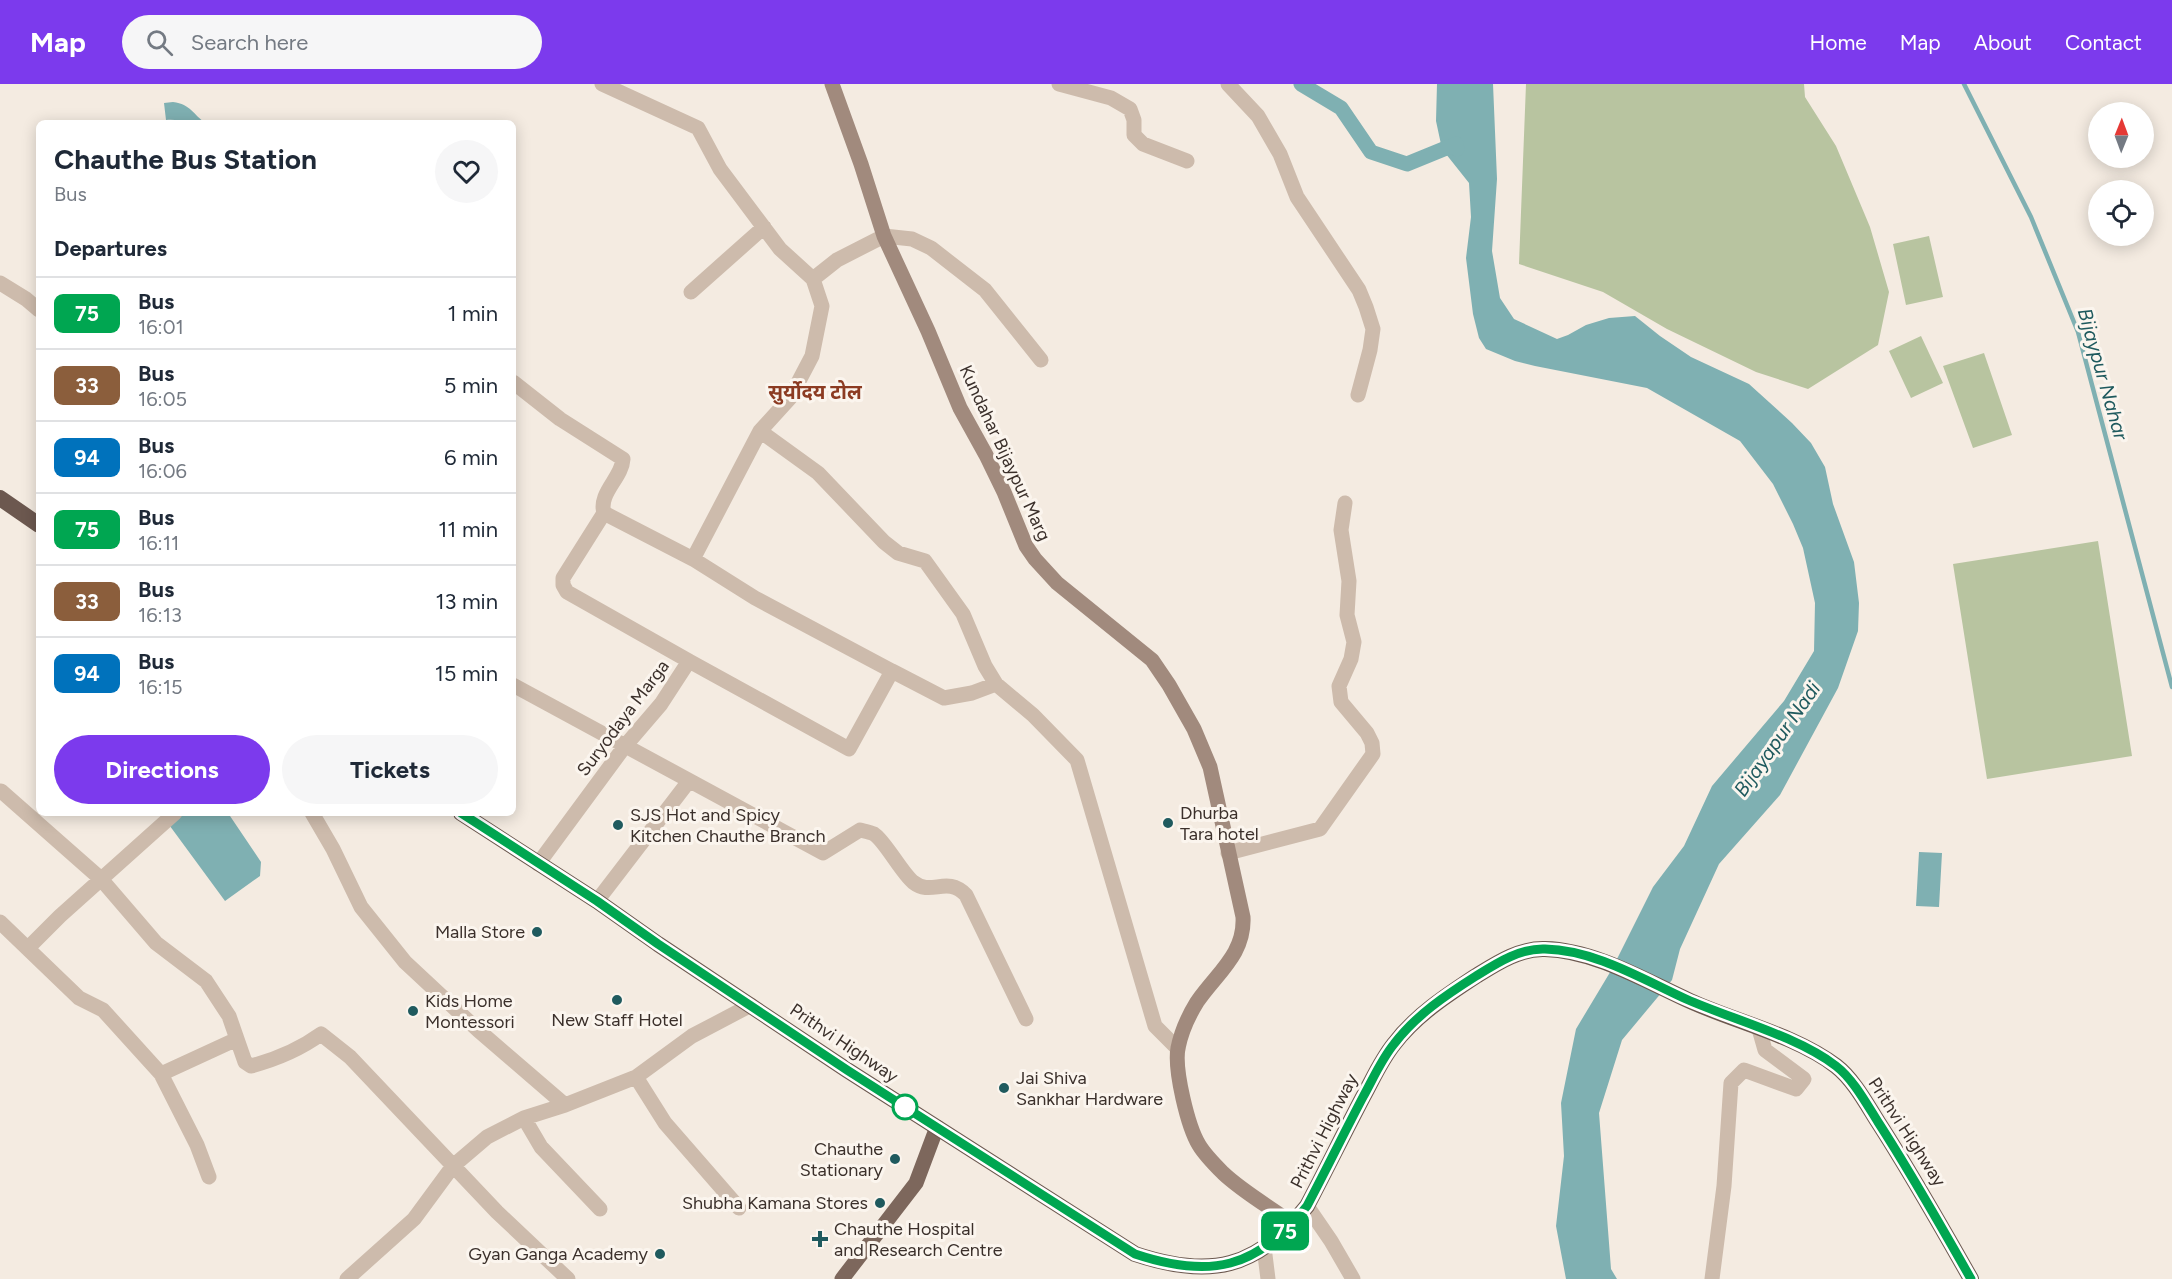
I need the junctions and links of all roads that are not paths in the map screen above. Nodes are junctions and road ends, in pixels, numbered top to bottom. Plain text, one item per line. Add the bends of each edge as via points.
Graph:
1 (602, 84) edge
2 (832, 84) edge
3 (1059, 84) edge
4 (1228, 84) edge
5 (629, 90) edge
6 (1187, 161) dead end
7 (764, 227) junction
8 (884, 236) junction
9 (813, 279) junction
10 (0, 283) edge
11 (691, 292) dead end
12 (36, 307) edge
13 (1041, 360) dead end
14 (516, 384) edge
15 (1358, 395) dead end
16 (760, 431) junction
17 (0, 498) edge
18 (1346, 503) dead end
19 (604, 513) junction
20 (36, 523) edge
21 (693, 559) junction
22 (689, 661) junction
23 (892, 671) junction
24 (996, 684) junction
25 (516, 687) edge
26 (625, 746) junction
27 (688, 781) junction
28 (1, 791) edge
29 (172, 816) edge
30 (314, 816) edge
31 (466, 816) edge
32 (1228, 854) junction
33 (538, 864) junction
34 (101, 879) junction
35 (597, 901) junction
36 (0, 922) edge
37 (28, 948) junction
38 (751, 1005) junction
39 (1026, 1019) dead end
40 (1759, 1029) junction
41 (237, 1039) junction
42 (1178, 1049) junction
43 (161, 1074) junction
44 (636, 1077) junction
45 (565, 1105) junction
46 (524, 1118) junction
47 (937, 1127) junction
48 (453, 1166) junction
49 (209, 1177) dead end
50 (1307, 1206) junction
51 (739, 1208) dead end
52 (600, 1209) dead end
53 (1293, 1224) junction
54 (1264, 1247) junction
55 (347, 1279) edge
56 (568, 1279) edge
57 (842, 1279) edge
58 (1268, 1279) edge
59 (1353, 1279) edge
60 (1712, 1279) edge
61 (1971, 1279) edge

1 - 5 street
2 - 8 main road, Kundahar Bijaypur Marg
3 - 6 street via 1111,98 1130,109 1134,135 1143,144
4 - 15 street via 1258,116 1280,154 1296,197 1359,290 1373,329
5 - 7 street via 698,128 720,169
7 - 9 street via 780,249
7 - 11 street
8 - 9 street via 837,260
8 - 13 street via 912,239 931,248 985,290
8 - 32 main road, Kundahar Bijaypur Marg via 1026,546 1057,583 1152,660 1194,729 1210,767
9 - 16 street via 822,306 812,356 790,398
10 - 12 street
14 - 19 street, Suryodaya Marga via 622,459 604,500
16 - 21 street
16 - 24 street via 818,473 884,542 898,553 925,561 963,614
17 - 20 highway
18 - 32 street via 1341,530 1349,581 1347,615 1354,642 1339,686 1341,702 1367,733 1373,754 1320,829
19 - 21 street
19 - 22 street, Suryodaya Marga via 563,578 567,592
21 - 23 street via 755,598
22 - 23 street via 849,749
22 - 26 street, Suryodaya Marga via 661,704
23 - 24 street via 944,698
24 - 42 street via 1077,760 1155,1026
25 - 26 street
26 - 27 street
26 - 33 street, Suryodaya Marga
27 - 35 street
27 - 39 street via 823,853 860,830 874,834 914,884 932,889 958,887 966,895
28 - 34 street
29 - 34 street
30 - 45 street via 361,907 405,962
31 - 33 highway, Prithvi Highway
32 - 42 main road, Kundahar Bijaypur Marg via 1244,933 1227,965 1197,1003
33 - 35 highway, Prithvi Highway
34 - 37 street
34 - 41 street via 156,943 206,981 229,1016
35 - 38 highway, Prithvi Highway
36 - 37 street
37 - 43 street via 79,998 104,1010
38 - 44 street via 692,1036
38 - 47 highway, Prithvi Highway
40 - 50 highway, Prithvi Highway via 1594,959 1544,948 1508,957 1426,1011 1405,1031 1384,1058
40 - 60 street via 1765,1050 1804,1079 1796,1089 1744,1070 1731,1083
40 - 61 highway, Prithvi Highway via 1822,1057 1853,1084 1911,1173
41 - 43 street
41 - 48 street via 245,1062 251,1066 298,1050 321,1034 350,1057
42 - 53 main road, Kundahar Bijaypur Marg via 1185,1105 1199,1146 1224,1174
43 - 49 street
44 - 45 street
44 - 51 street via 664,1123
45 - 46 street
46 - 48 street via 487,1137
46 - 52 street via 541,1147
47 - 54 highway, Prithvi Highway via 1135,1254 1157,1263 1216,1268 1244,1260
47 - 57 main road via 916,1183
48 - 55 street via 414,1219
48 - 56 street
50 - 53 highway, Prithvi Highway
50 - 59 street
53 - 54 highway, Prithvi Highway
54 - 58 street

